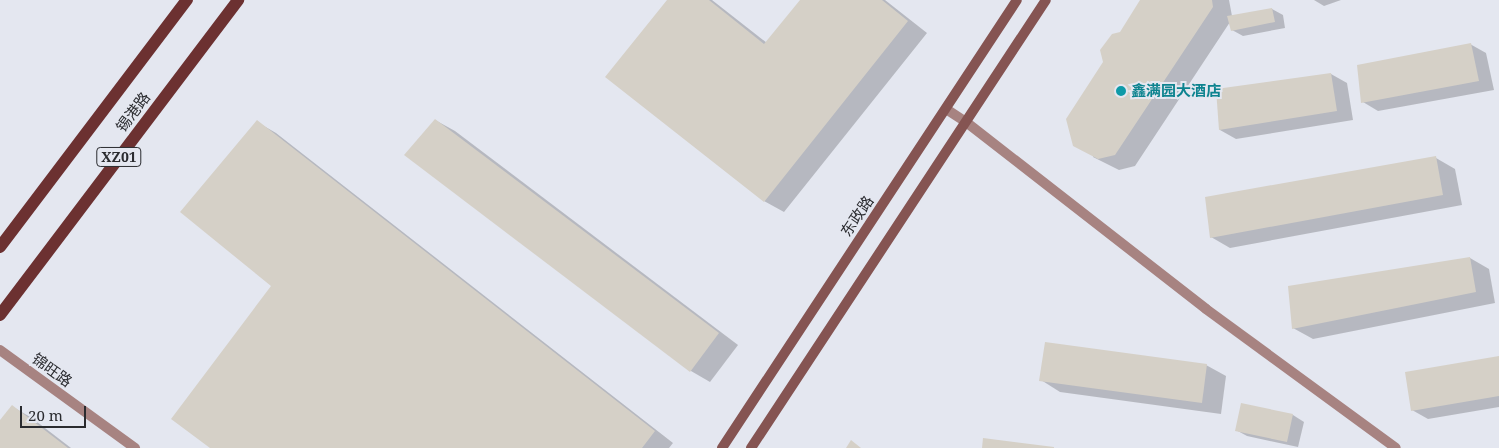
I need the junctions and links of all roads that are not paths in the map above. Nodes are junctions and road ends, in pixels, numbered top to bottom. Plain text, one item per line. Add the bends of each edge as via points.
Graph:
1 (187, 0) edge
2 (238, 0) edge
3 (1017, 0) edge
4 (1046, 0) edge
5 (946, 109) junction
6 (966, 122) junction
7 (0, 248) edge
8 (0, 315) edge
9 (0, 350) edge
10 (135, 448) edge
11 (722, 448) edge
12 (751, 448) edge
13 (1396, 448) edge

1 - 7 main road, 锡港路 / XZ01
2 - 8 main road, 锡港路 / XZ01
3 - 5 main road, 东政路
4 - 6 main road
5 - 6 street
5 - 11 main road, 东政路
6 - 12 main road
6 - 13 street via 1206,309
9 - 10 street, 锦旺路

